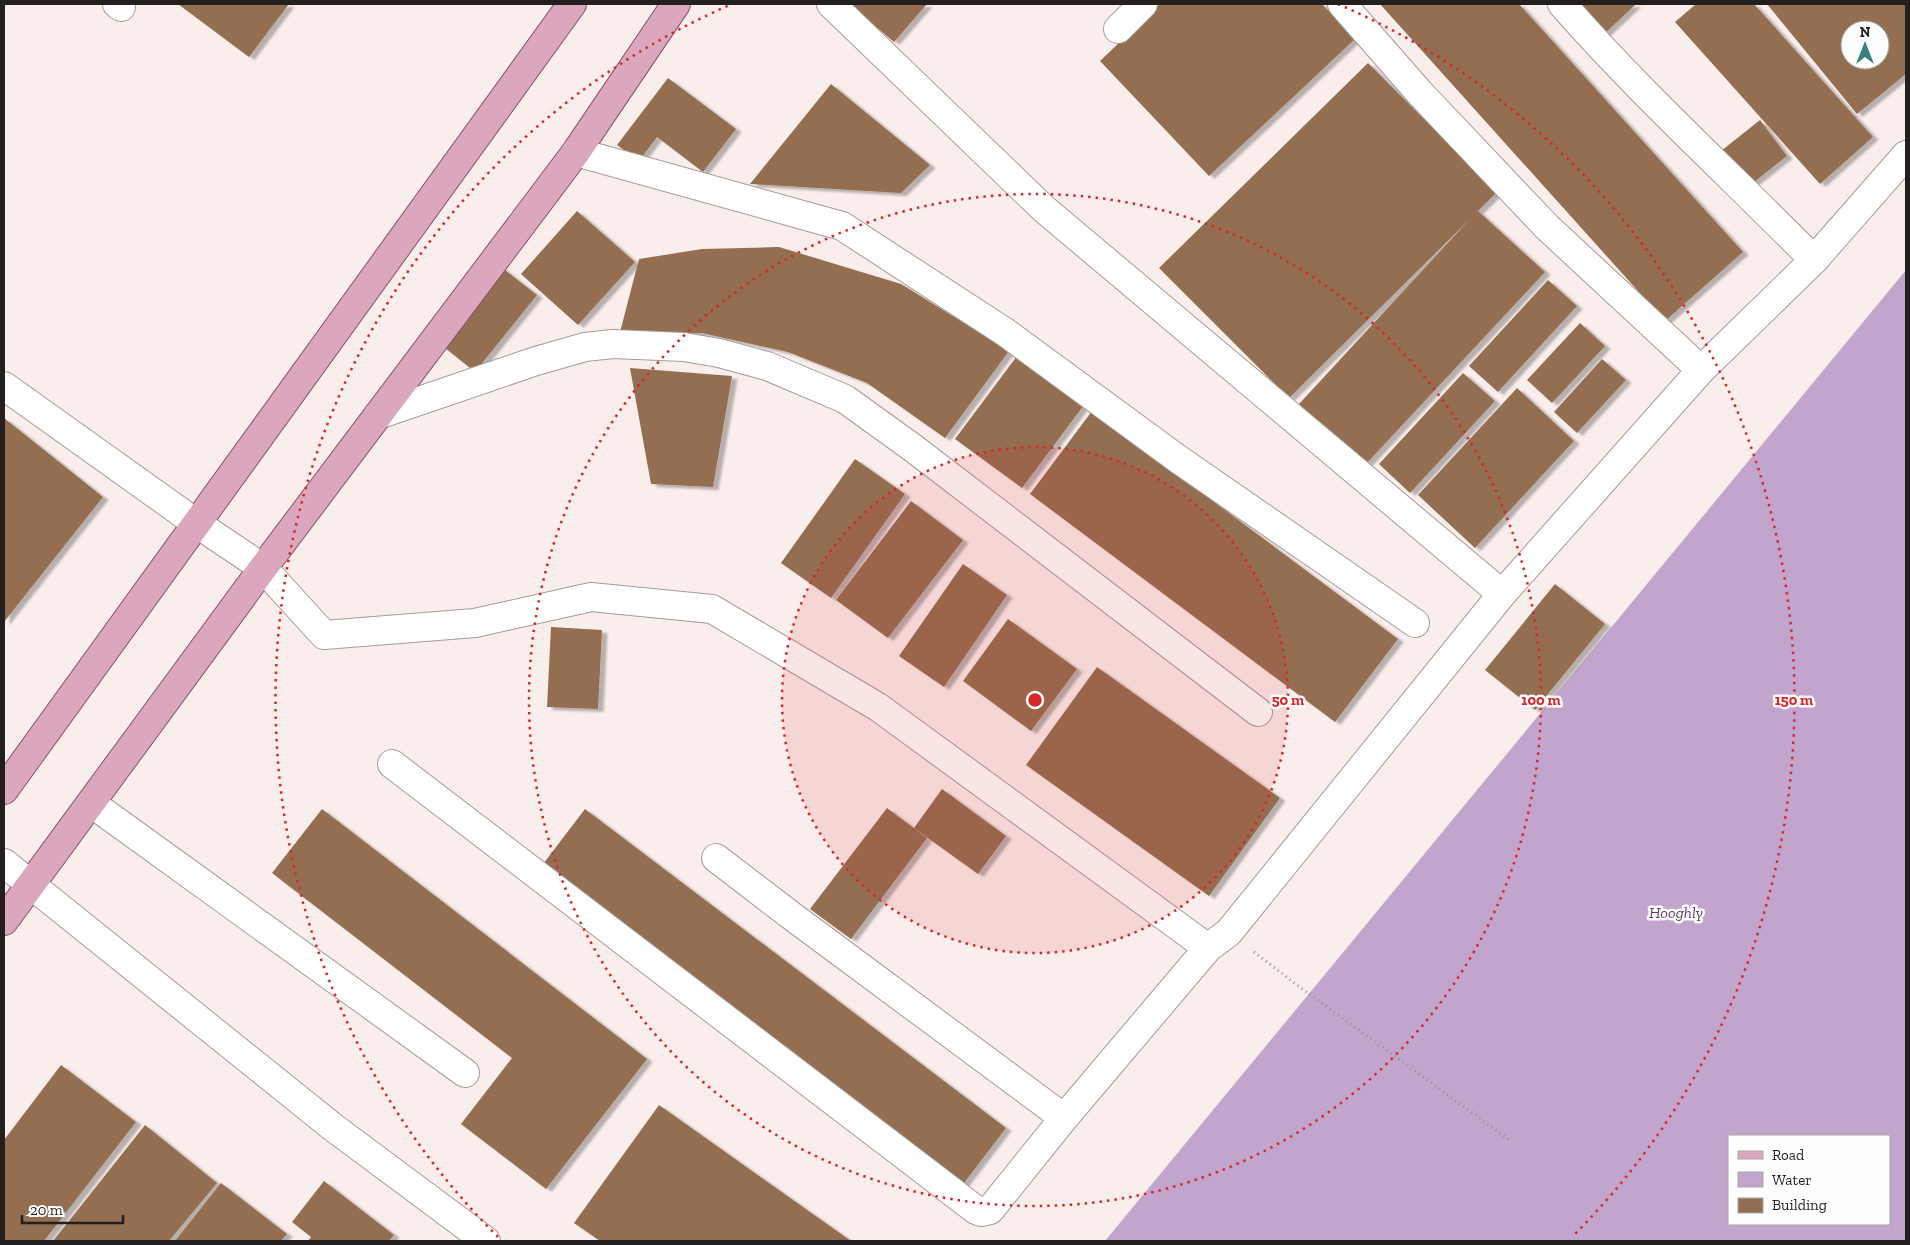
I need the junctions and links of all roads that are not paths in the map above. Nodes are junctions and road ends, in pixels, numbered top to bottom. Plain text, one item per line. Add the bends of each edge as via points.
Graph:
1 (572, 4) edge
2 (676, 4) edge
3 (831, 4) edge
4 (1143, 4) edge
5 (1342, 4) edge
6 (1562, 4) edge
7 (1118, 30) dead end
8 (576, 152) junction
9 (1906, 155) edge
10 (1814, 260) junction
11 (1701, 370) junction
12 (4, 386) edge
13 (378, 415) junction
14 (196, 523) junction
15 (263, 568) junction
16 (1502, 594) junction
17 (1415, 623) dead end
18 (1258, 712) dead end
19 (392, 764) dead end
20 (4, 790) edge
21 (90, 802) junction
22 (716, 858) dead end
23 (4, 863) edge
24 (31, 884) junction
25 (4, 921) edge
26 (1219, 940) junction
27 (465, 1073) dead end
28 (1064, 1118) junction
29 (486, 1241) edge

1 - 14 main road
2 - 8 main road
3 - 16 street via 1044,209
4 - 7 street
5 - 11 street via 1419,92 1547,227
6 - 10 street via 1678,126
8 - 13 main road
8 - 17 street via 842,226 1005,332 1178,460
9 - 10 street
10 - 11 street
11 - 16 street
12 - 14 street
13 - 15 main road
13 - 18 street via 585,347 613,344 684,347 767,366 846,399
14 - 15 street
14 - 20 main road
15 - 21 main road
15 - 26 street via 324,636 475,623 591,597 712,609 878,707
16 - 26 street
19 - 28 street via 976,1210 990,1210
21 - 24 main road
21 - 27 street
22 - 28 street
23 - 24 street
24 - 25 main road
24 - 29 street via 334,1128
26 - 28 street

